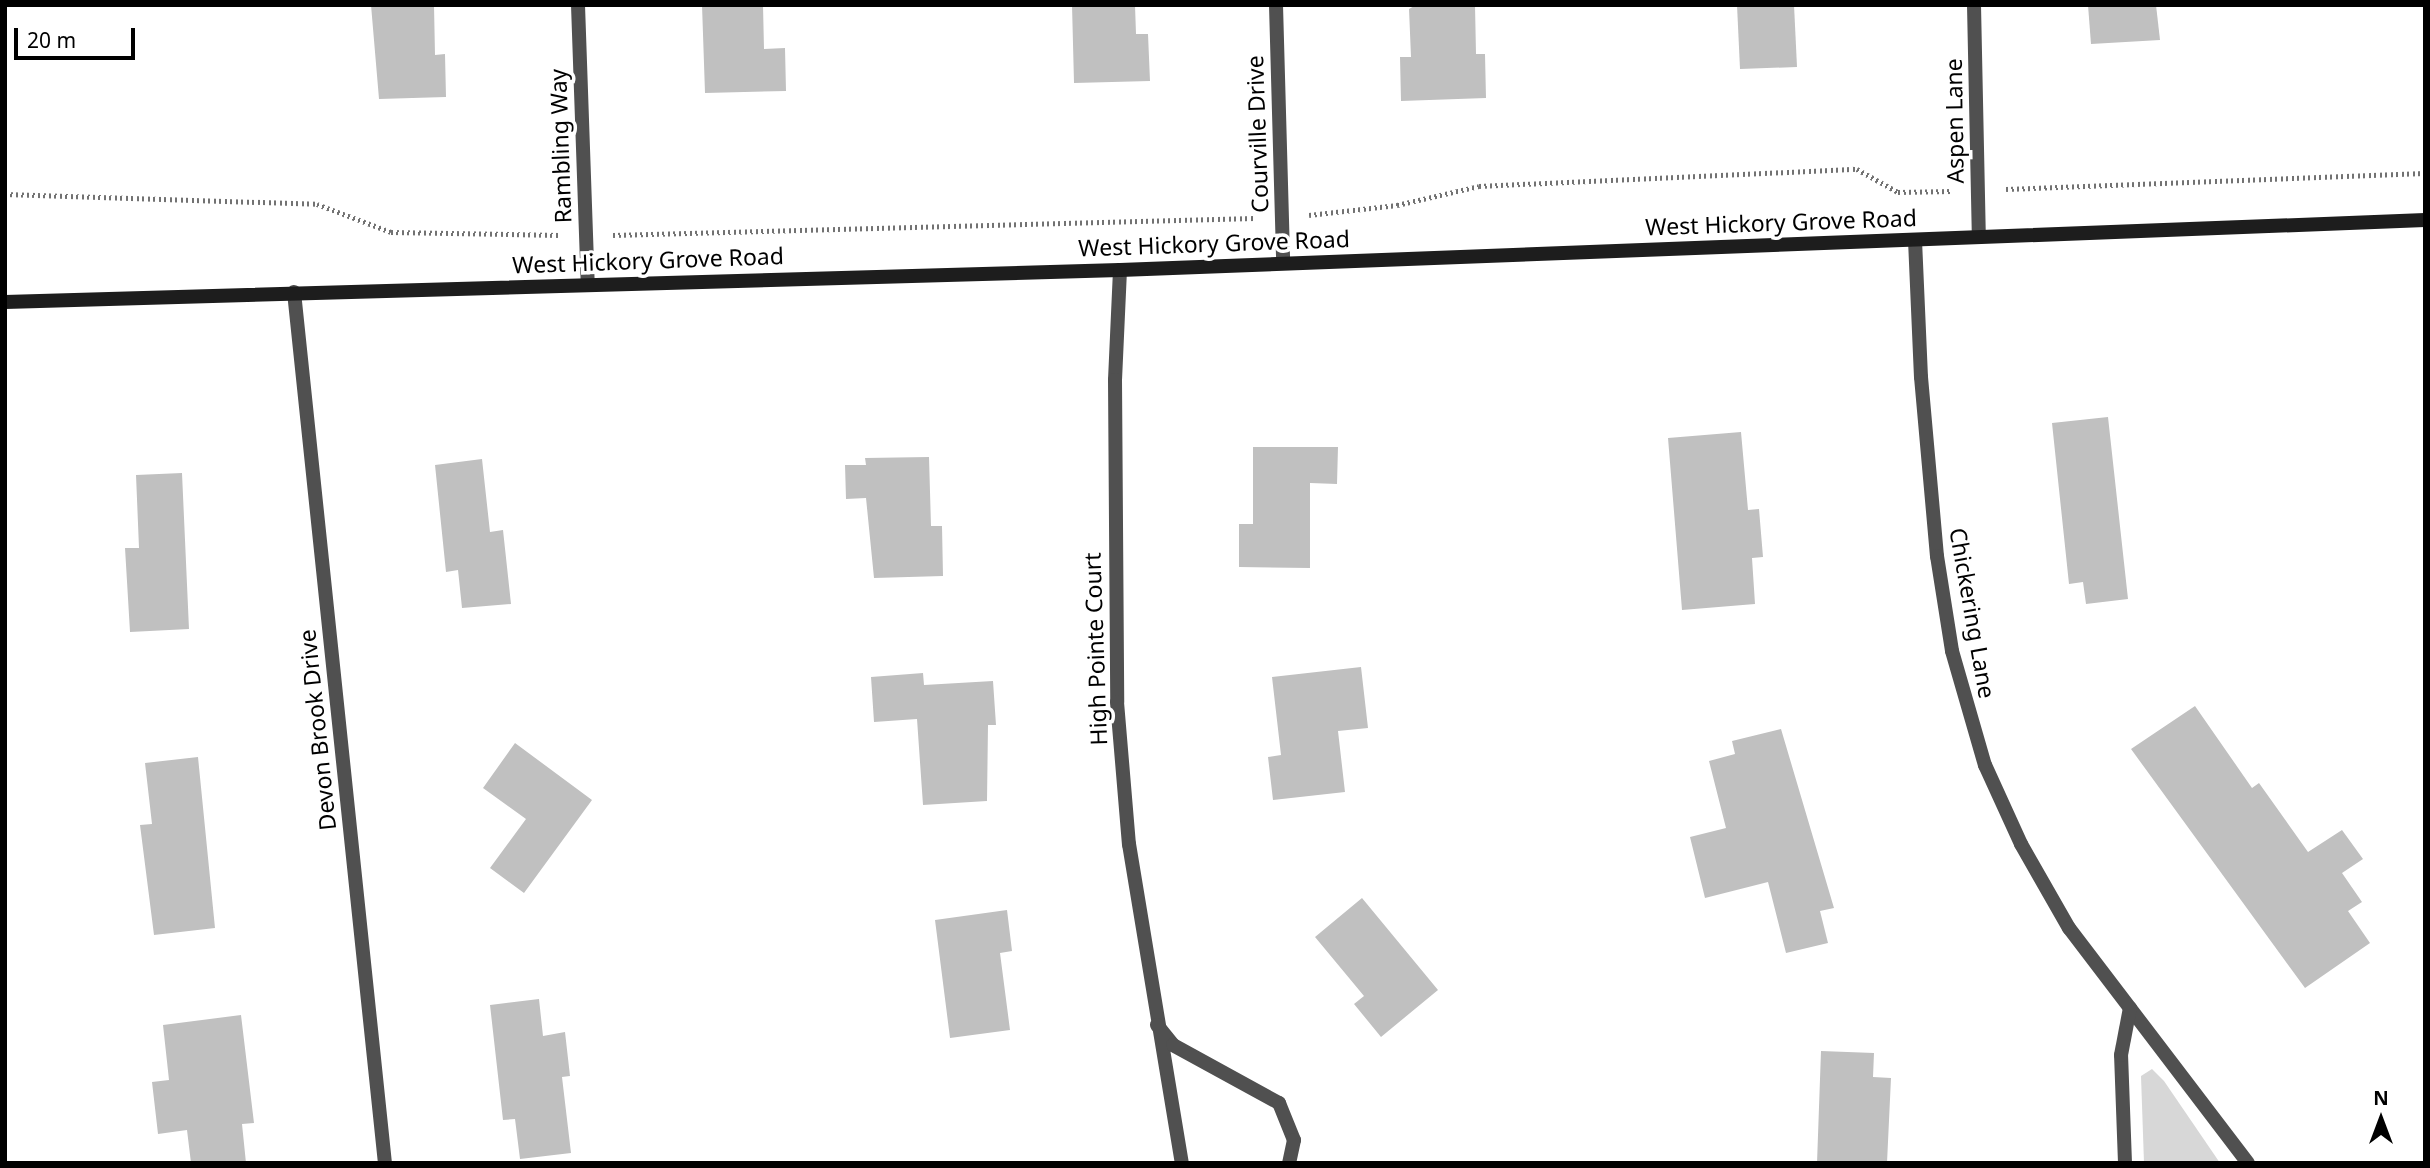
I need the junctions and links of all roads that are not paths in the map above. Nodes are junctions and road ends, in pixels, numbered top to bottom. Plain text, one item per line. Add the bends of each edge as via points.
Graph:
1 (578, 5) edge
2 (1276, 5) edge
3 (1974, 5) edge
4 (2425, 220) edge
5 (1979, 236) junction
6 (1915, 240) junction
7 (1283, 262) junction
8 (1120, 270) junction
9 (588, 285) junction
10 (295, 292) junction
11 (5, 302) edge
12 (2130, 1008) junction
13 (1156, 1024) junction
14 (385, 1163) edge
15 (1182, 1163) edge
16 (1289, 1163) edge
17 (2125, 1163) edge
18 (2248, 1163) edge

1 - 9 street, Rambling Way
2 - 7 street, Courville Drive
3 - 5 street, Aspen Lane
4 - 5 street, West Hickory Grove Road
5 - 6 street, West Hickory Grove Road
6 - 7 street, West Hickory Grove Road
6 - 12 street, Chickering Lane via 1921,377 1937,556 1970,719 2021,844 2069,928
7 - 8 street, West Hickory Grove Road
8 - 9 street, West Hickory Grove Road
8 - 13 street, High Pointe Court via 1115,380 1118,702 1129,844
9 - 10 street, West Hickory Grove Road
10 - 11 street, West Hickory Grove Road
10 - 14 street, Devon Brook Drive
12 - 17 street via 2121,1055
12 - 18 street, Chickering Lane
13 - 15 street, High Pointe Court
13 - 16 street via 1173,1045 1279,1103 1294,1140

